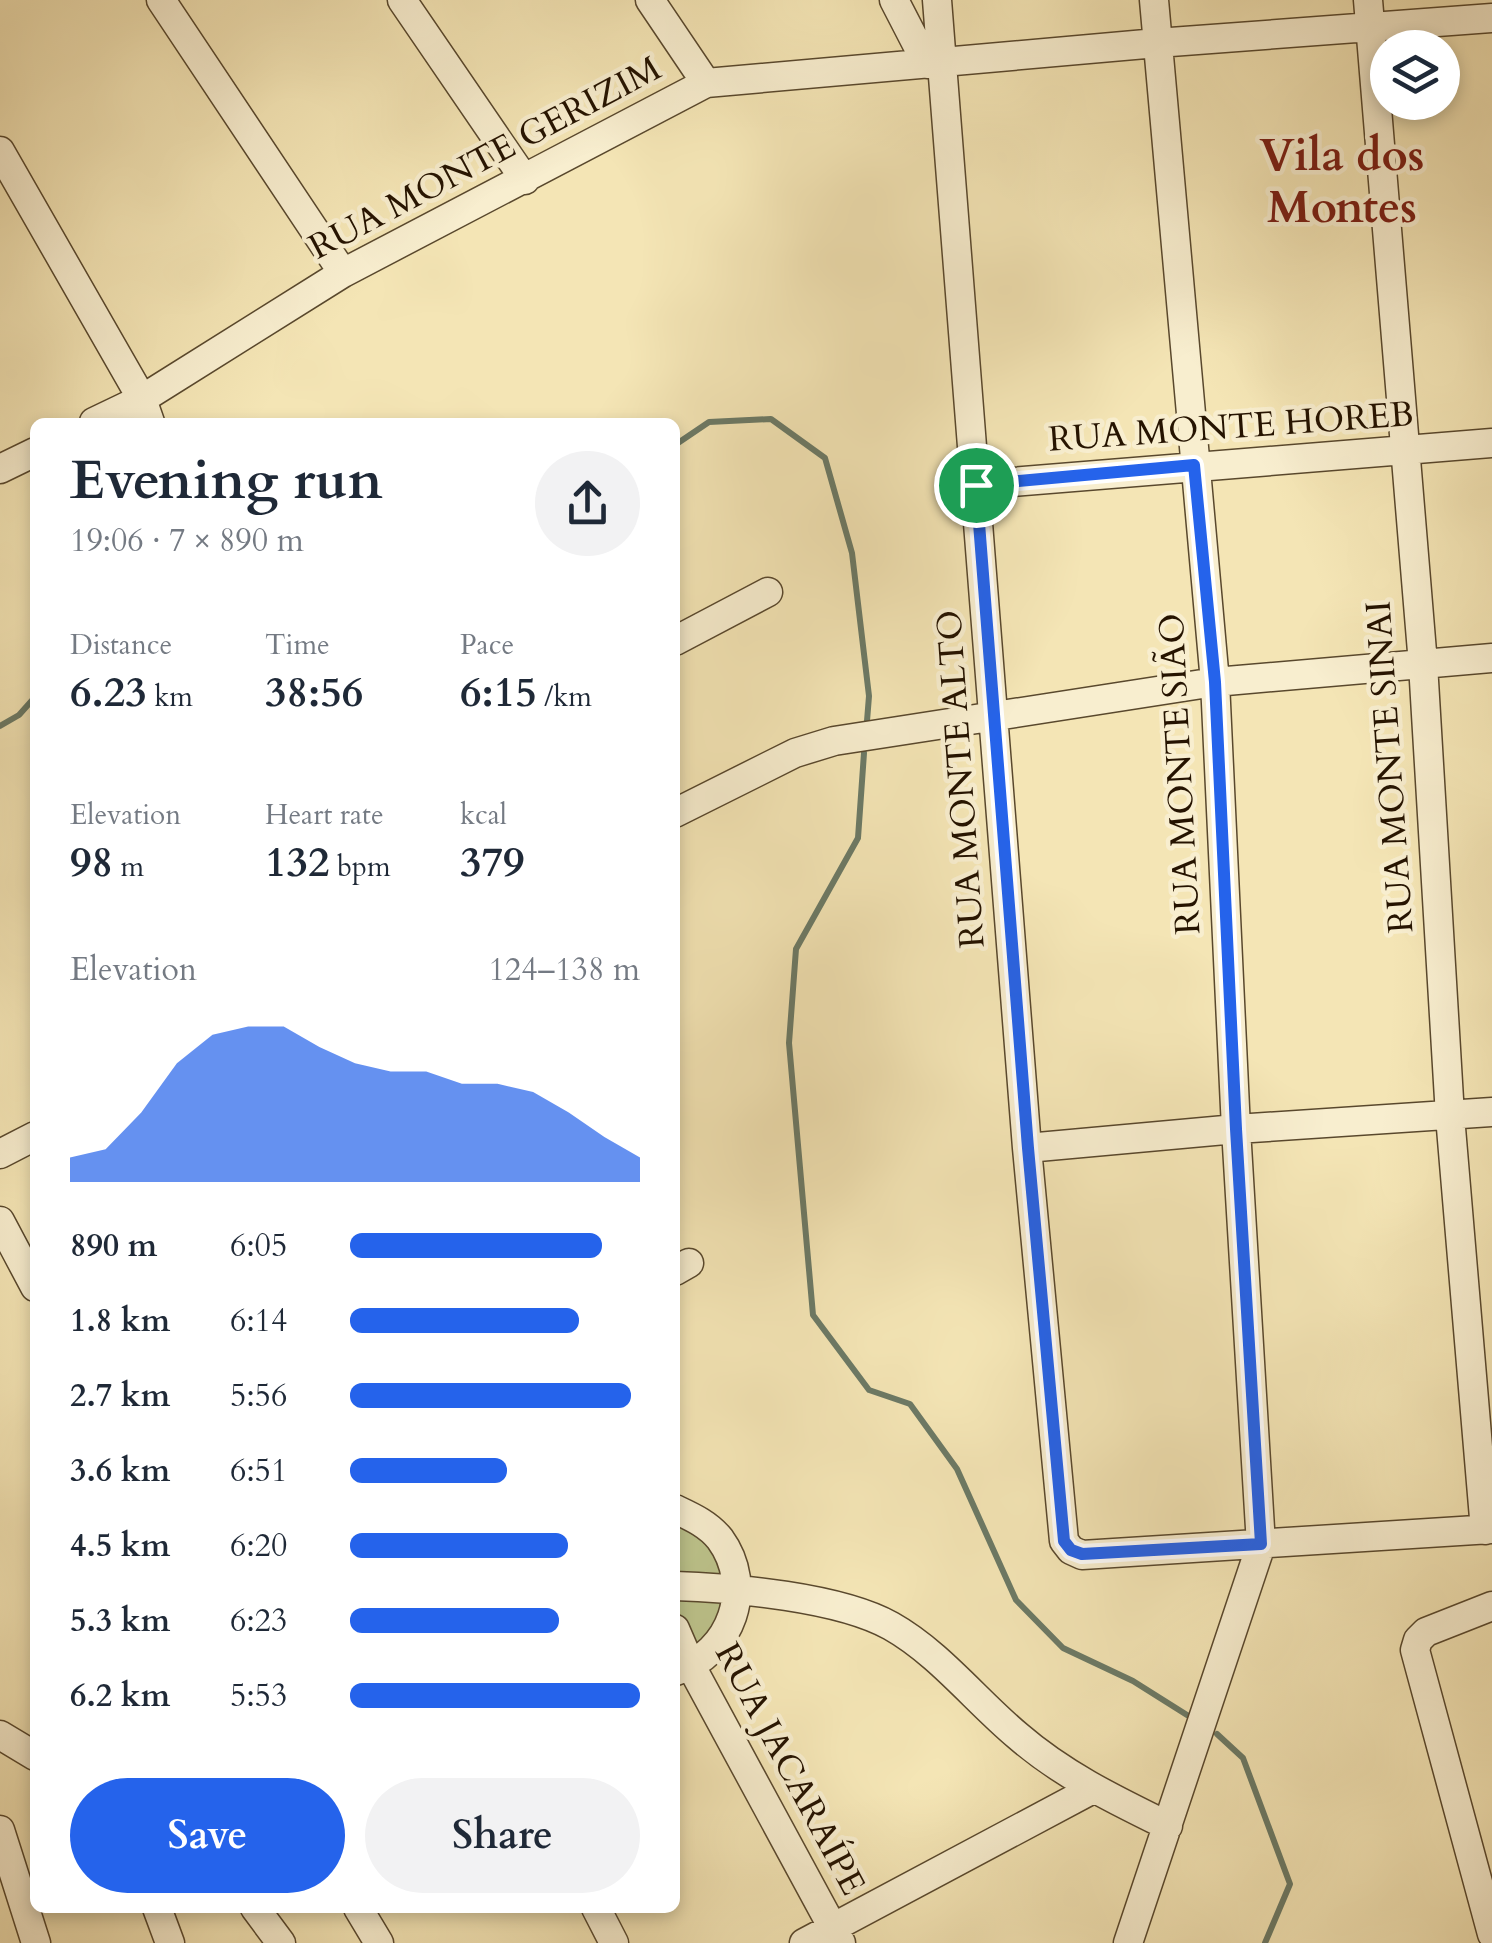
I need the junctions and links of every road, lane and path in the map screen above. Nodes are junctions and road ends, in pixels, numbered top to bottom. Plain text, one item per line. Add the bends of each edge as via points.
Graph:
1 (161, 0) edge
2 (402, 0) edge
3 (650, 0) edge
4 (894, 0) edge
5 (937, 0) edge
6 (1154, 0) edge
7 (1369, 14) edge
8 (1492, 18) edge
9 (1157, 43) junction
10 (935, 64) junction
11 (706, 84) junction
12 (0, 151) edge
13 (525, 180) junction
14 (342, 273) junction
15 (146, 411) edge
16 (113, 418) edge
17 (1492, 443) edge
18 (1405, 451) junction
19 (30, 454) edge
20 (1194, 465) junction
21 (0, 469) edge
22 (976, 485) junction
23 (768, 592) dead end
24 (680, 638) edge
25 (1492, 658) edge
26 (1423, 664) junction
27 (1215, 682) junction
28 (995, 718) junction
29 (680, 811) edge
30 (1492, 1112) edge
31 (1450, 1116) junction
32 (1236, 1129) junction
33 (30, 1139) edge
34 (1028, 1148) junction
35 (0, 1154) edge
36 (0, 1221) edge
37 (30, 1278) edge
38 (680, 1512) edge
39 (1488, 1530) edge
40 (1261, 1544) junction
41 (680, 1586) edge
42 (737, 1588) junction
43 (1492, 1606) edge
44 (683, 1669) edge
45 (1093, 1789) junction
46 (1168, 1826) junction
47 (0, 1830) edge
48 (159, 1913) edge
49 (260, 1913) edge
50 (361, 1913) edge
51 (599, 1913) edge
52 (1492, 1934) edge
53 (837, 1936) edge
54 (36, 1943) edge
55 (170, 1943) edge
56 (282, 1943) edge
57 (379, 1943) edge
58 (614, 1943) edge
59 (804, 1943) edge
60 (1128, 1943) edge

1 - 14 street
2 - 13 street
3 - 11 street
4 - 10 street
5 - 10 street, RUA MONTE ALTO
6 - 9 street, RUA MONTE SIÃO
7 - 8 street, RUA MONTE GERIZIM
7 - 9 street, RUA MONTE GERIZIM
7 - 18 street, RUA MONTE SINAI
9 - 10 street, RUA MONTE GERIZIM
9 - 20 street, RUA MONTE SIÃO
10 - 11 street, RUA MONTE GERIZIM
10 - 22 street, RUA MONTE ALTO
11 - 13 street, RUA MONTE GERIZIM
12 - 15 street
13 - 14 street, RUA MONTE GERIZIM
14 - 15 street, RUA MONTE GERIZIM
15 - 16 street, RUA MONTE GERIZIM
17 - 18 street, RUA MONTE HOREB
18 - 20 street, RUA MONTE HOREB
18 - 26 street, RUA MONTE SINAI
19 - 21 street
20 - 22 street, RUA MONTE HOREB
20 - 27 street, RUA MONTE SIÃO
22 - 28 street, RUA MONTE ALTO
23 - 24 street
25 - 26 street
26 - 27 street
26 - 31 street, RUA MONTE SINAI
27 - 28 street
27 - 32 street, RUA MONTE SIÃO
28 - 29 street via 834,741
28 - 34 street, RUA MONTE ALTO
30 - 31 street
31 - 32 street
31 - 39 street, RUA MONTE SINAI
32 - 34 street
32 - 40 street, RUA MONTE SIÃO
33 - 35 street
34 - 40 street, RUA MONTE ALTO via 1064,1541 1082,1554
36 - 37 street
38 - 42 street via 719,1537
39 - 40 street
40 - 46 street
41 - 42 street
42 - 44 street via 726,1634
42 - 45 street via 859,1612 891,1626 1020,1738
43 - 52 street via 1426,1632 1415,1650
44 - 53 street, RUA JACARAÍPE
45 - 46 street
45 - 53 street
46 - 60 street
47 - 54 street
48 - 55 street
49 - 56 street
50 - 57 street
51 - 58 street
53 - 59 street

